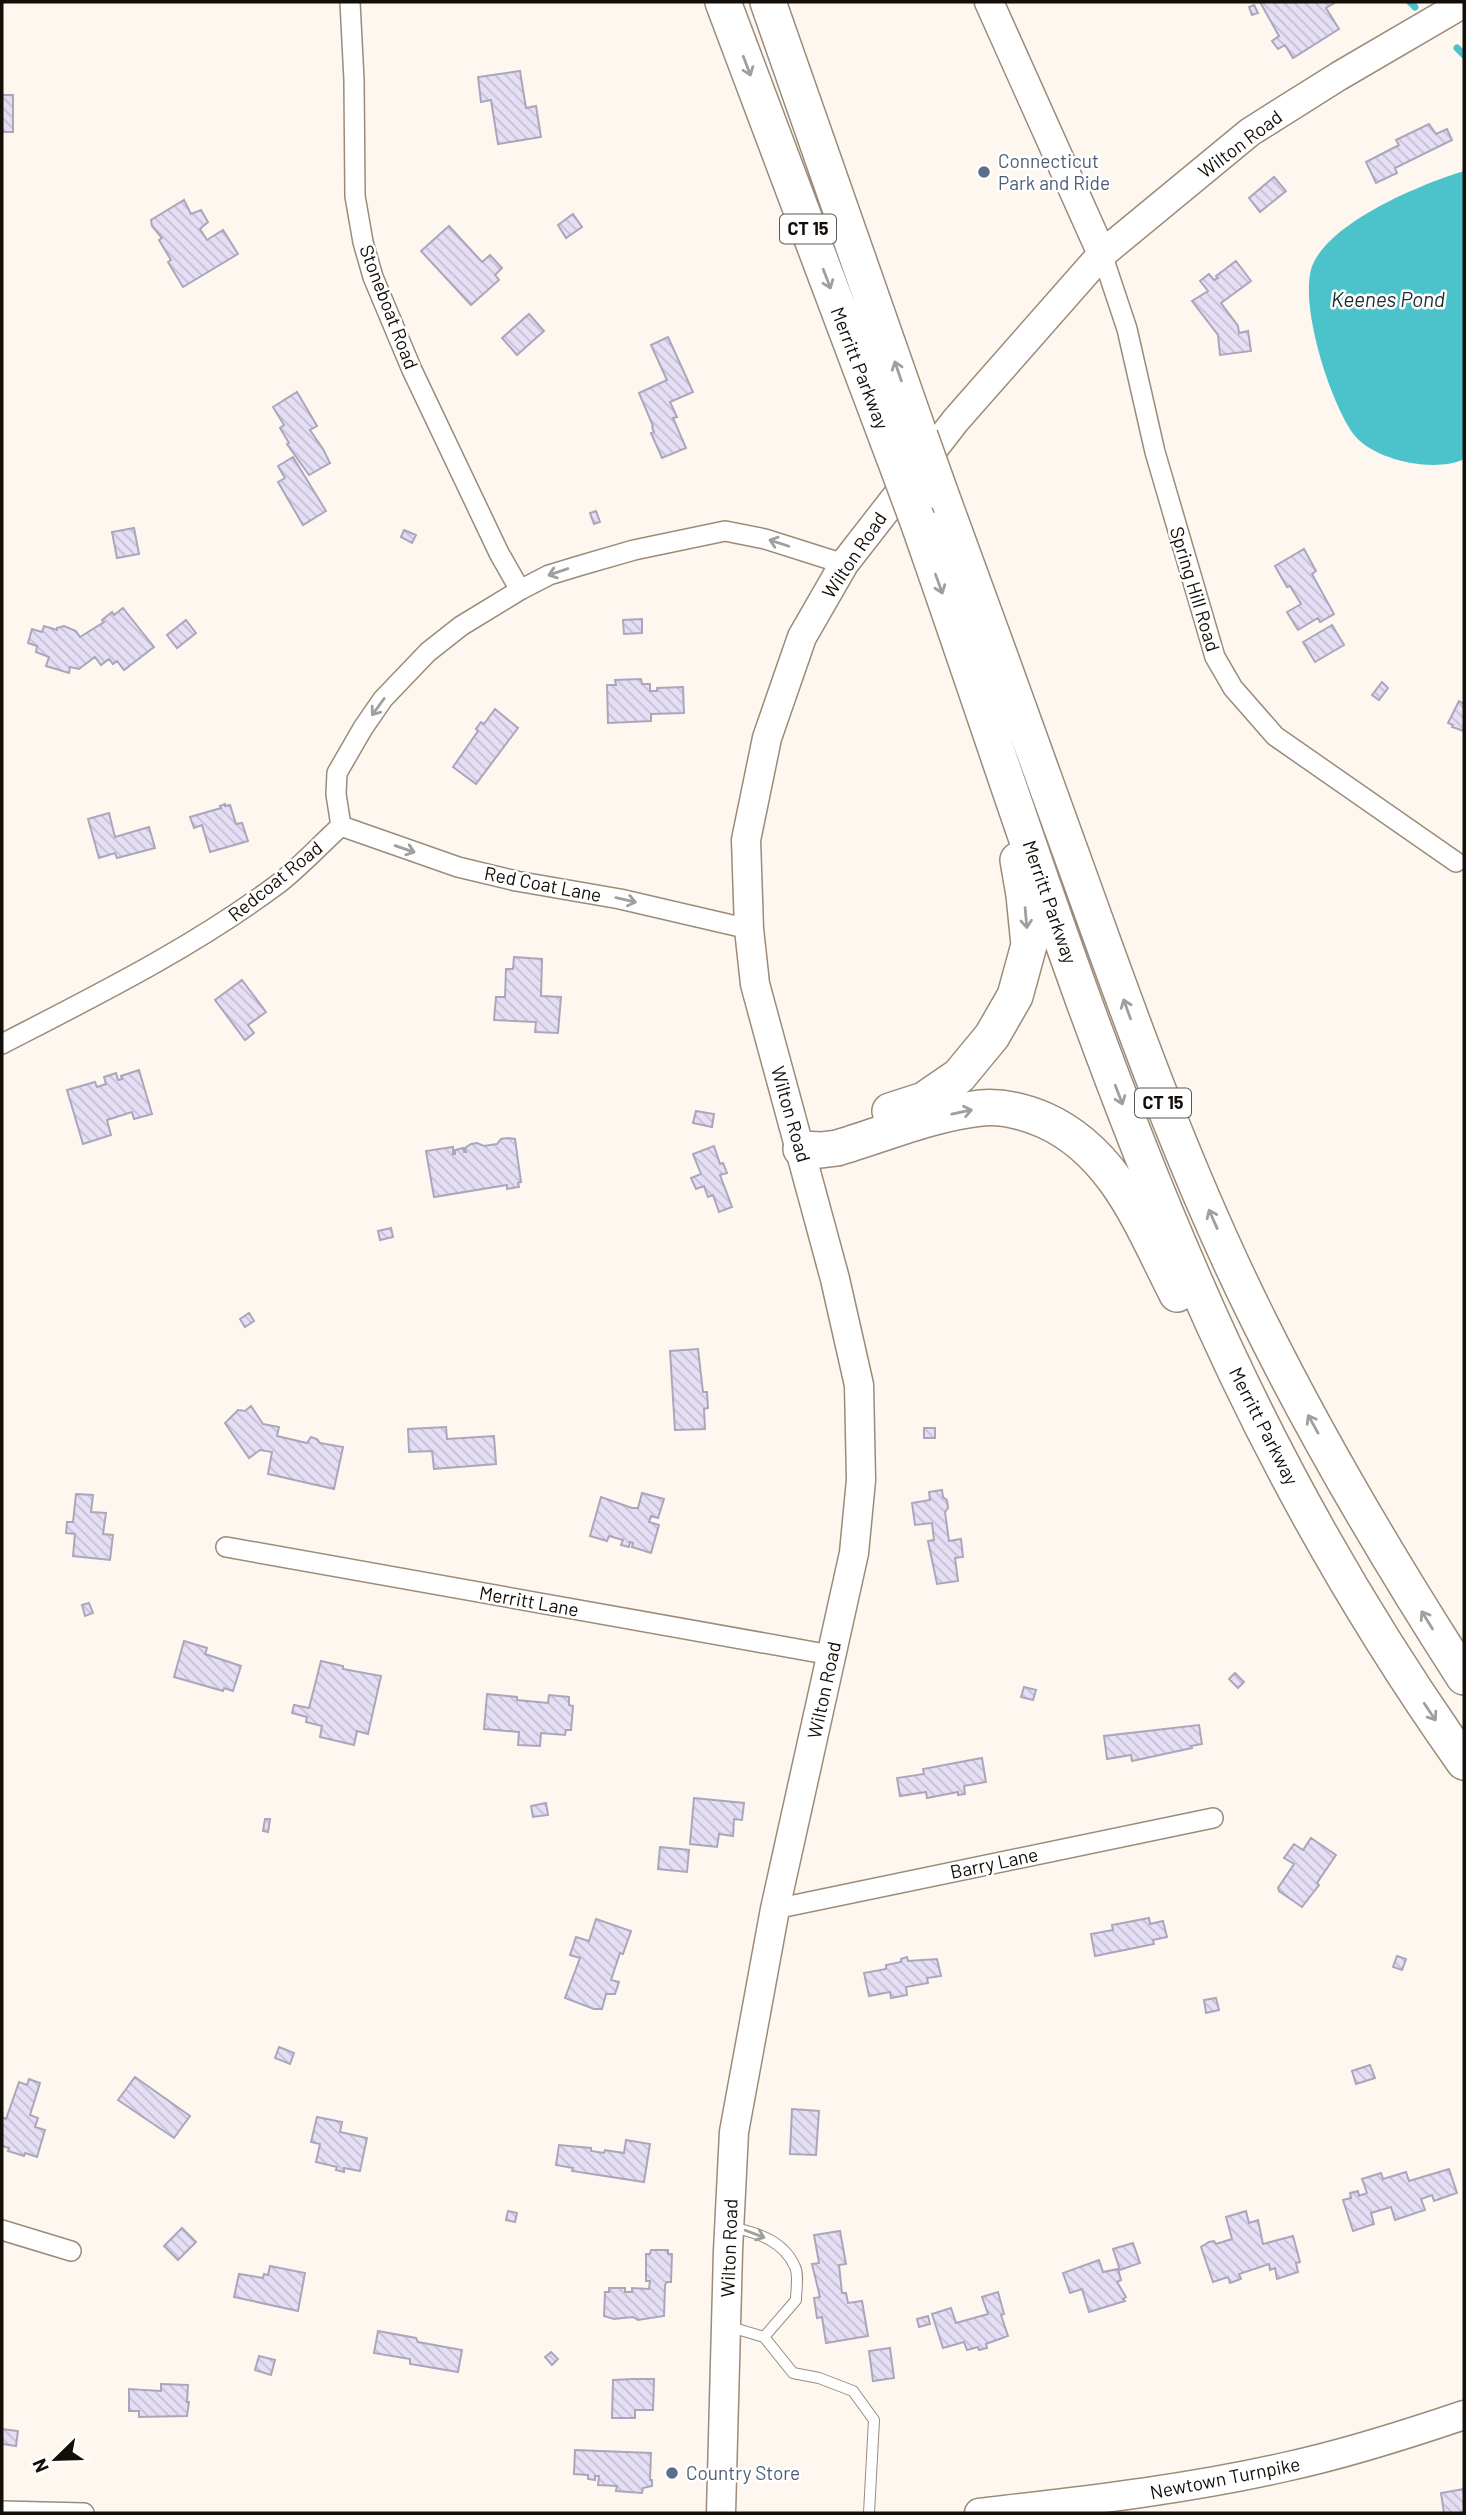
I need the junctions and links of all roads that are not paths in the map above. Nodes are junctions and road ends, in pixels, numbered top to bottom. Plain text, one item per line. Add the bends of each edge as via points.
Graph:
1 (350, 2) edge
2 (723, 2) edge
3 (768, 2) edge
4 (785, 2) edge
5 (989, 2) edge
6 (1464, 3) edge
7 (830, 180) junction
8 (1102, 254) junction
9 (844, 564) junction
10 (520, 590) junction
11 (967, 661) junction
12 (341, 826) junction
13 (1460, 866) edge
14 (749, 929) junction
15 (2, 1044) edge
16 (801, 1149) junction
17 (226, 1547) dead end
18 (1389, 1652) junction
19 (831, 1655) junction
20 (1464, 1678) edge
21 (1464, 1762) edge
22 (1213, 1818) dead end
23 (775, 1909) junction
24 (729, 2226) junction
25 (2, 2230) edge
26 (71, 2251) dead end
27 (726, 2325) junction
28 (764, 2337) junction
29 (1464, 2415) edge
30 (2, 2511) edge
31 (84, 2513) edge
32 (721, 2513) edge
33 (869, 2513) edge
34 (979, 2513) edge

1 - 10 street, Stoneboat Road via 355,196 373,278 412,370
2 -> 11 highway, Merritt Parkway / CT 15, bridge
3 - 7 highway, Merritt Parkway / CT 15
4 - 7 highway
5 - 8 main road
6 - 8 main road, Wilton Road via 1250,132
20 -> 7 highway, Merritt Parkway / CT 15, bridge via 1309,1418 1258,1320 1193,1176 1142,1050
8 - 9 main road, Wilton Road via 956,420
8 - 13 street, Spring Hill Road via 1128,329 1155,452 1215,657 1233,688 1275,736
9 -> 10 street, Redcoat Road via 725,531 634,550 549,575
9 - 14 main road, Wilton Road via 802,637 767,738 746,840
10 -> 12 street, Redcoat Road via 428,652 383,699 337,773
11 -> 16 highway via 1013,835 1024,895 1029,945 1015,996 992,1036 959,1076 924,1100 832,1129
11 -> 18 highway, Merritt Parkway / CT 15 via 1096,1034 1188,1268 1274,1448
12 -> 14 street, Red Coat Lane via 458,867
12 - 15 street, Redcoat Road via 281,882 219,926
14 - 16 main road, Wilton Road via 755,984
16 -> 18 highway via 837,1148 982,1108 1032,1115 1065,1129 1091,1150 1132,1205 1226,1391 1286,1496
16 - 19 main road, Wilton Road via 859,1384 861,1480 854,1553
17 - 19 street, Merritt Lane
18 -> 21 highway, Merritt Parkway / CT 15
19 - 23 main road, Wilton Road
22 - 23 street, Barry Lane
23 - 24 main road, Wilton Road via 734,2132
24 - 27 main road, Wilton Road
24 -> 28 lane via 780,2245 796,2268 796,2300
25 - 26 street
27 - 28 lane
27 - 32 main road, Wilton Road
28 - 33 lane via 793,2373 853,2391 874,2420
29 - 34 main road, Newtown Turnpike via 1283,2468 1141,2494
30 - 31 street

